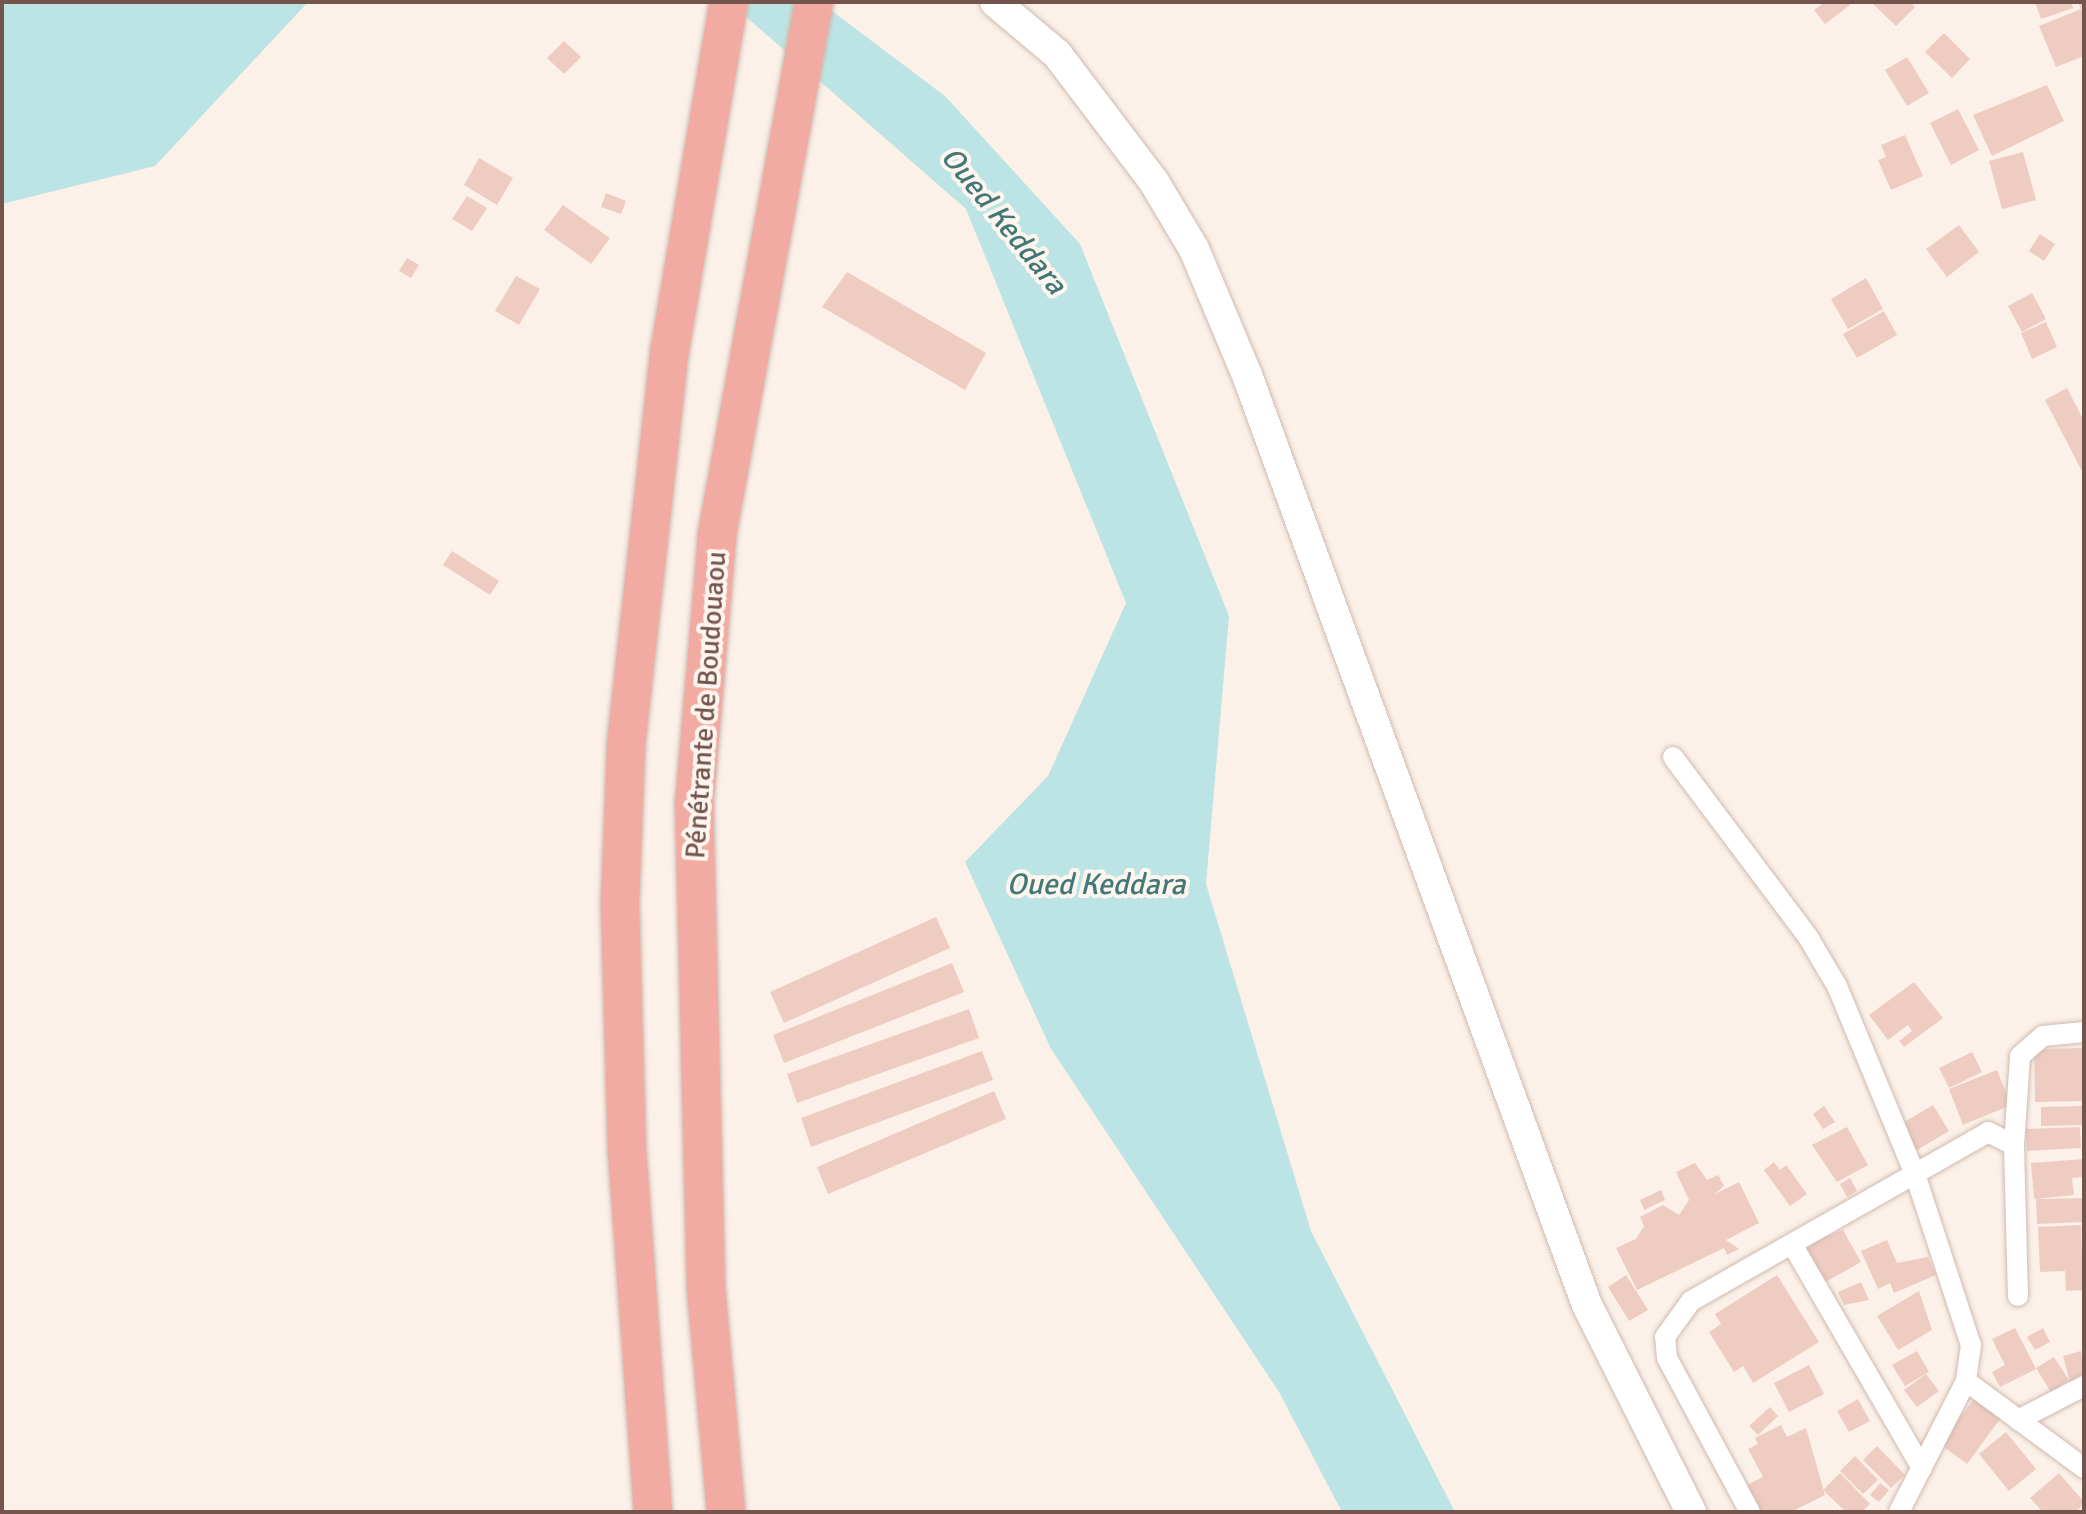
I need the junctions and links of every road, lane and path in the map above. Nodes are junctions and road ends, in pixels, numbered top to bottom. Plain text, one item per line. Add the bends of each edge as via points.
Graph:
1 (729, 2) edge
2 (814, 2) edge
3 (995, 2) edge
4 (1673, 757) dead end
5 (2084, 1032) edge
6 (2014, 1145) junction
7 (1915, 1174) junction
8 (1792, 1244) junction
9 (2018, 1296) dead end
10 (1966, 1381) junction
11 (2084, 1386) edge
12 (2018, 1420) junction
13 (1922, 1468) junction
14 (2084, 1468) edge
15 (653, 1512) edge
16 (726, 1512) edge
17 (1691, 1512) edge
18 (1750, 1512) edge
19 (1899, 1512) edge

1 - 15 highway via 670,349 628,729 620,904 637,1355
2 - 16 highway, Pénétrante de Boudouaou via 717,535 694,806 706,1288
3 - 17 main road via 1057,54 1154,182 1194,249 1247,375 1587,1305
4 - 7 street via 1816,949
5 - 6 street via 2043,1036 2020,1056
6 - 7 street via 2005,1135 1988,1132
6 - 9 street
7 - 8 street
7 - 10 street via 1971,1345
8 - 13 street
8 - 18 street via 1691,1301 1665,1337 1667,1358
10 - 12 street
10 - 13 street
11 - 12 street
12 - 14 street
13 - 19 street

